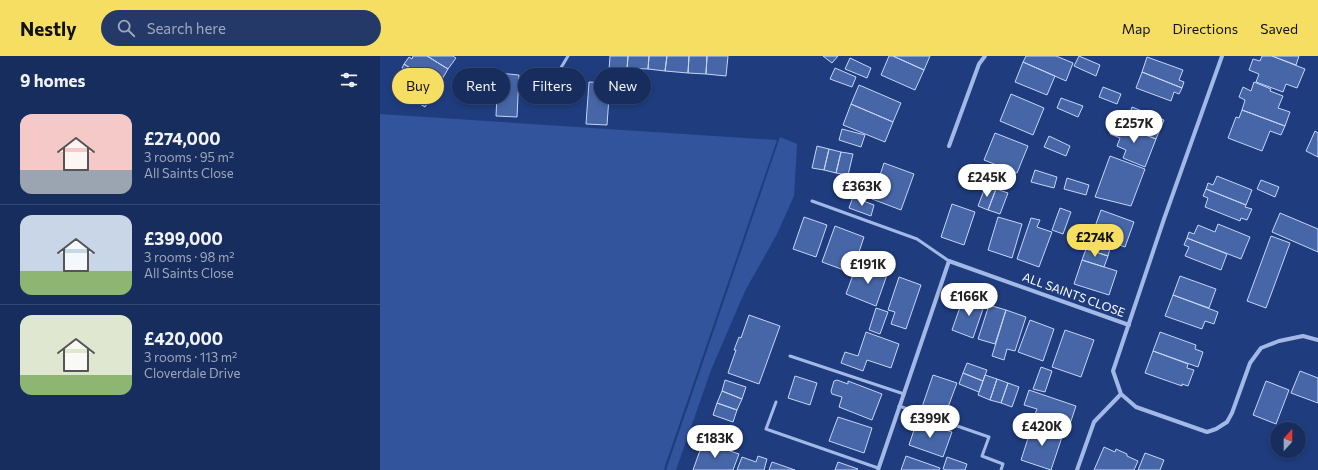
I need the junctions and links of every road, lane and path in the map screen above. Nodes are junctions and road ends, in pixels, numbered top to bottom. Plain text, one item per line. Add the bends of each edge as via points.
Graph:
1 (568, 56) edge
2 (985, 56) edge
3 (1222, 56) edge
4 (561, 68) edge
5 (949, 146) dead end
6 (812, 201) dead end
7 (949, 261) junction
8 (1129, 324) junction
9 (1318, 340) edge
10 (790, 356) dead end
11 (904, 394) junction
12 (1121, 394) junction
13 (776, 402) dead end
14 (899, 406) junction
15 (878, 469) edge
16 (1001, 470) edge
17 (1077, 470) edge

1 - 4 lane
2 - 5 street via 979,64
3 - 8 street
6 - 7 lane via 917,238
7 - 8 street, ALL SAINTS CLOSE
7 - 11 street
8 - 12 street via 1113,371
9 - 12 street via 1304,336 1279,341 1262,348 1250,363 1227,422 1207,432 1136,407
10 - 11 lane
11 - 14 street
12 - 17 street via 1094,422
13 - 15 lane via 766,429
14 - 15 street
14 - 16 lane via 989,437 982,456 1003,464

